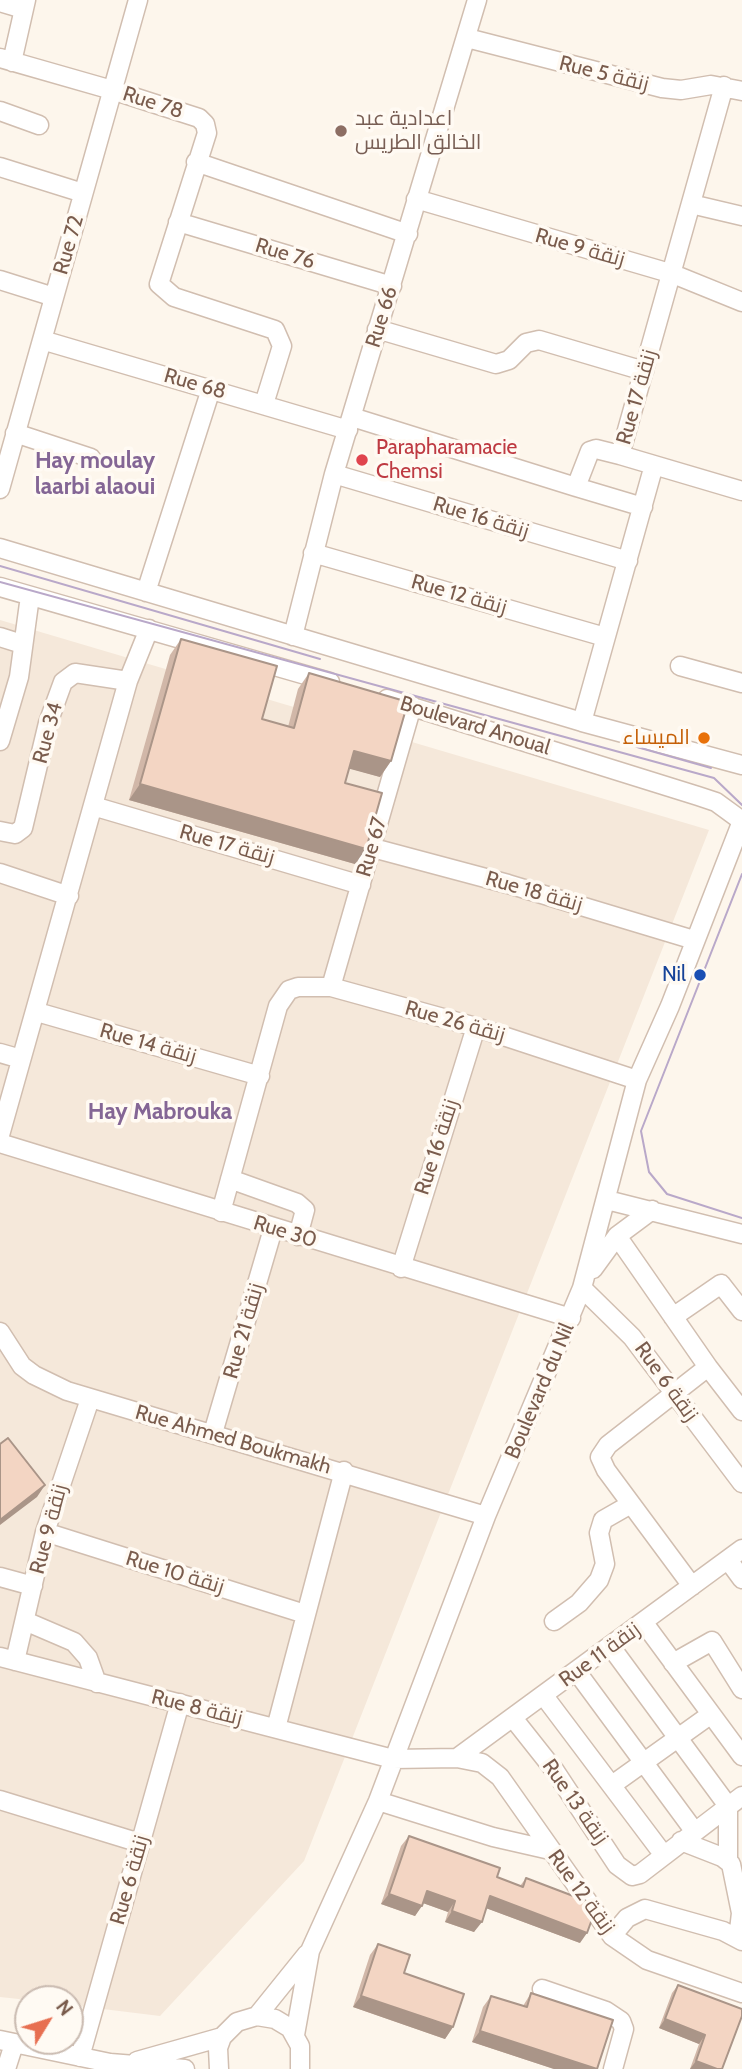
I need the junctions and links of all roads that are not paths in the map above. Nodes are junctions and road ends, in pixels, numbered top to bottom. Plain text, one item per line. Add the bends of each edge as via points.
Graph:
1 (138, 0) edge
2 (477, 0) edge
3 (0, 2) edge
4 (25, 5) edge
5 (467, 38) junction
6 (6, 60) edge
7 (724, 86) junction
8 (112, 90) junction
9 (742, 91) edge
10 (0, 111) edge
11 (39, 125) dead end
12 (196, 162) junction
13 (0, 167) edge
14 (83, 192) junction
15 (416, 199) junction
16 (691, 204) junction
17 (742, 216) edge
18 (178, 222) junction
19 (408, 234) junction
20 (673, 274) junction
21 (0, 280) edge
22 (392, 286) junction
23 (54, 296) junction
24 (742, 302) edge
25 (377, 329) junction
26 (43, 340) junction
27 (644, 371) junction
28 (211, 389) junction
29 (264, 404) junction
30 (350, 424) junction
31 (9, 442) edge
32 (620, 455) junction
33 (91, 458) dead end
34 (654, 465) junction
35 (334, 474) junction
36 (576, 487) junction
37 (0, 489) edge
38 (742, 491) edge
39 (643, 507) junction
40 (0, 548) edge
41 (313, 553) junction
42 (628, 561) junction
43 (0, 587) edge
44 (146, 592) junction
45 (30, 596) junction
46 (149, 629) junction
47 (293, 636) junction
48 (0, 637) edge
49 (605, 637) junction
50 (22, 644) junction
51 (680, 666) dead end
52 (128, 681) junction
53 (742, 683) edge
54 (412, 706) junction
55 (582, 722) junction
56 (0, 741) edge
57 (742, 765) edge
58 (93, 806) junction
59 (742, 821) edge
60 (0, 831) edge
61 (373, 848) junction
62 (0, 873) edge
63 (361, 885) junction
64 (69, 896) junction
65 (694, 940) junction
66 (331, 986) junction
67 (37, 1012) junction
68 (476, 1027) junction
69 (0, 1053) edge
70 (22, 1059) junction
71 (260, 1076) junction
72 (637, 1080) junction
73 (0, 1135) edge
74 (0, 1143) edge
75 (230, 1179) junction
76 (607, 1200) junction
77 (652, 1210) junction
78 (221, 1212) junction
79 (274, 1229) junction
80 (742, 1234) edge
81 (298, 1236) junction
82 (617, 1236) junction
83 (401, 1268) junction
84 (582, 1288) junction
85 (742, 1311) edge
86 (673, 1317) junction
87 (570, 1318) junction
88 (0, 1332) edge
89 (708, 1367) junction
90 (673, 1394) junction
91 (90, 1399) junction
92 (742, 1411) edge
93 (213, 1433) junction
94 (344, 1471) junction
95 (742, 1483) edge
96 (631, 1504) junction
97 (486, 1516) junction
98 (45, 1532) junction
99 (735, 1555) edge
100 (0, 1577) edge
101 (742, 1579) edge
102 (33, 1586) junction
103 (692, 1586) junction
104 (305, 1614) junction
105 (25, 1621) junction
106 (554, 1621) dead end
107 (644, 1623) junction
108 (611, 1647) junction
109 (7, 1659) edge
110 (673, 1663) junction
111 (577, 1672) junction
112 (97, 1682) junction
113 (741, 1686) edge
114 (544, 1696) junction
115 (180, 1703) junction
116 (710, 1715) junction
117 (513, 1718) junction
118 (276, 1728) junction
119 (678, 1738) junction
120 (742, 1756) edge
121 (457, 1758) junction
122 (393, 1759) junction
123 (645, 1761) junction
124 (489, 1766) joint
125 (612, 1785) junction
126 (0, 1800) edge
127 (378, 1801) junction
128 (735, 1801) edge
129 (688, 1837) junction
130 (140, 1843) junction
131 (550, 1850) junction
132 (663, 1854) junction
133 (728, 1861) junction
134 (640, 1874) junction
135 (640, 1909) junction
136 (612, 1936) junction
137 (740, 1940) edge
138 (310, 1951) junction
139 (542, 1989) dead end
140 (742, 1993) edge
141 (257, 2016) junction
142 (295, 2035) junction
143 (222, 2037) junction
144 (7, 2042) edge
145 (80, 2057) junction
146 (127, 2064) junction
147 (6, 2069) edge
148 (185, 2069) edge
149 (219, 2069) edge
150 (300, 2069) edge
151 (613, 2069) edge

1 - 8 street, Rue 72
2 - 5 street, Rue 66
3 - 4 street
4 - 6 street
5 - 7 street, Rue 5 زنقة via 662,88
5 - 15 street, Rue 66
6 - 8 street, Rue 78
7 - 9 street, Rue 5 زنقة
7 - 16 street, Rue 17 زنقة
8 - 12 street, Rue 78 via 199,118 207,133
8 - 14 street, Rue 72
10 - 11 street
12 - 18 street, Rue 78
12 - 19 street
13 - 14 street
14 - 23 street, Rue 72
15 - 19 street, Rue 66
15 - 20 street, Rue 9 زنقة
16 - 17 street
16 - 20 street, Rue 17 زنقة
18 - 22 street, Rue 76
18 - 29 street, Rue 78 via 159,284 174,298 275,330 282,346
19 - 22 street, Rue 66
20 - 24 street, Rue 9 زنقة
20 - 27 street, Rue 17 زنقة
21 - 23 street
22 - 25 street, Rue 66
23 - 26 street, Rue 72
25 - 27 street via 496,365 539,340
25 - 30 street, Rue 66
26 - 28 street, Rue 68
26 - 31 street, Rue 72
27 - 32 street, Rue 17 زنقة
28 - 29 street, Rue 68
28 - 44 street
29 - 30 street, Rue 68
30 - 35 street, Rue 66
30 - 36 street
31 - 33 street
31 - 37 street, Rue 72
32 - 34 street
32 - 36 street, Rue 17 زنقة via 590,451
34 - 38 street
34 - 39 street
35 - 41 street, Rue 66
35 - 42 street, Rue 16 زنقة
36 - 39 street
39 - 42 street
40 - 44 street, Boulevard Anoual
41 - 47 street, Rue 66
41 - 49 street, Rue 12 زنقة
42 - 49 street
43 - 45 street, Boulevard Anoual
44 - 47 street, Boulevard Anoual
45 - 46 street, Boulevard Anoual
45 - 50 street, Rue 34
46 - 52 street
46 - 54 street, Boulevard Anoual
47 - 55 street, Boulevard Anoual
48 - 50 street
49 - 55 street
50 - 56 street, Rue 34 via 19,677
51 - 53 street
52 - 58 street
52 - 60 street, Rue 34 via 75,673 63,682 48,723 23,828 15,834
54 - 59 street, Boulevard Anoual via 707,799
54 - 61 street, Rue 67
55 - 57 street, Boulevard Anoual
58 - 63 street, Rue 17 زنقة
58 - 64 street
59 - 65 street, Boulevard du Nil
61 - 63 street, Rue 67
61 - 65 street, Rue 18 زنقة
62 - 64 street
63 - 66 street, Rue 67
64 - 67 street
65 - 72 street, Boulevard du Nil
66 - 68 street, Rue 26 زنقة
66 - 71 street, Rue 26 زنقة via 289,990 278,1006
67 - 70 street
67 - 71 street, Rue 14 زنقة
68 - 72 street, Rue 26 زنقة
68 - 83 street, Rue 16 زنقة
69 - 70 street
70 - 73 street
71 - 75 street
72 - 76 street, Boulevard du Nil
74 - 78 street, Rue 30
75 - 78 street
75 - 81 street via 297,1203 305,1210
76 - 77 street
76 - 84 street, Boulevard du Nil
77 - 80 street
77 - 82 street
78 - 79 street, Rue 30
79 - 81 street, Rue 30
79 - 93 street, Rue 21 زنقة
81 - 83 street, Rue 30
82 - 84 street
82 - 86 street
83 - 87 street, Rue 30
84 - 87 street, Boulevard du Nil
84 - 90 street, Rue 6 زنقة via 632,1337
85 - 86 street via 721,1284
86 - 89 street
87 - 97 street, Boulevard du Nil
88 - 91 street, Rue Ahmed Boukmakh via 34,1375
89 - 90 street
89 - 92 street
90 - 95 street, Rue 6 زنقة
90 - 96 street via 602,1452 602,1463
91 - 93 street, Rue Ahmed Boukmakh
91 - 98 street, Rue 9 زنقة
93 - 94 street, Rue Ahmed Boukmakh
94 - 97 street, Rue Ahmed Boukmakh
94 - 104 street
96 - 103 street
96 - 106 street via 603,1521 599,1533 605,1564 599,1580 579,1603
97 - 122 street, Boulevard du Nil
98 - 102 street, Rue 9 زنقة
98 - 104 street, Rue 10 زنقة
99 - 101 street
99 - 103 street, Rue 11 زنقة
100 - 102 street
102 - 105 street, Rue 9 زنقة
103 - 107 street, Rue 11 زنقة
104 - 118 street
105 - 109 street, Rue 9 زنقة
105 - 112 street via 74,1642 89,1658
107 - 108 street, Rue 11 زنقة
107 - 110 street
108 - 111 street, Rue 11 زنقة
108 - 119 street
109 - 112 street, Rue 8 زنقة
110 - 113 street via 712,1641
110 - 116 street
111 - 114 street, Rue 11 زنقة
111 - 123 street
112 - 115 street, Rue 8 زنقة
114 - 117 street, Rue 11 زنقة
114 - 125 street
115 - 118 street, Rue 8 زنقة
115 - 130 street, Rue 6 زنقة
116 - 119 street
116 - 120 street
117 - 121 street, Rue 11 زنقة
117 - 134 street, Rue 13 زنقة via 555,1771 617,1865 632,1877
118 - 122 street, Rue 8 زنقة
119 - 123 street
119 - 128 street
121 - 122 street, Rue 8 زنقة
121 - 124 street, Rue 8 زنقة
122 - 127 street, Boulevard du Nil
123 - 125 street
123 - 129 street
124 - 131 street, Rue 12 زنقة
125 - 132 street
126 - 130 street
127 - 131 street
127 - 138 street, Boulevard du Nil
128 - 129 street
128 - 133 street
129 - 132 street
129 - 133 street
130 - 145 street, Rue 6 زنقة
131 - 136 street, Rue 12 زنقة
132 - 134 street
133 - 137 street via 739,1895
134 - 135 street
135 - 136 street
135 - 137 street
136 - 140 street, Rue 12 زنقة via 647,1960
138 - 141 street, Boulevard du Nil
138 - 142 street, Boulevard du Nil
139 - 151 street via 606,2011 621,2021 624,2029
141 - 142 street via 282,2023
141 - 143 street via 237,2022
142 - 150 street, Boulevard du Nil via 302,2058
143 - 146 street
143 - 149 street
144 - 145 street
144 - 147 street
145 - 146 street
146 - 148 street

